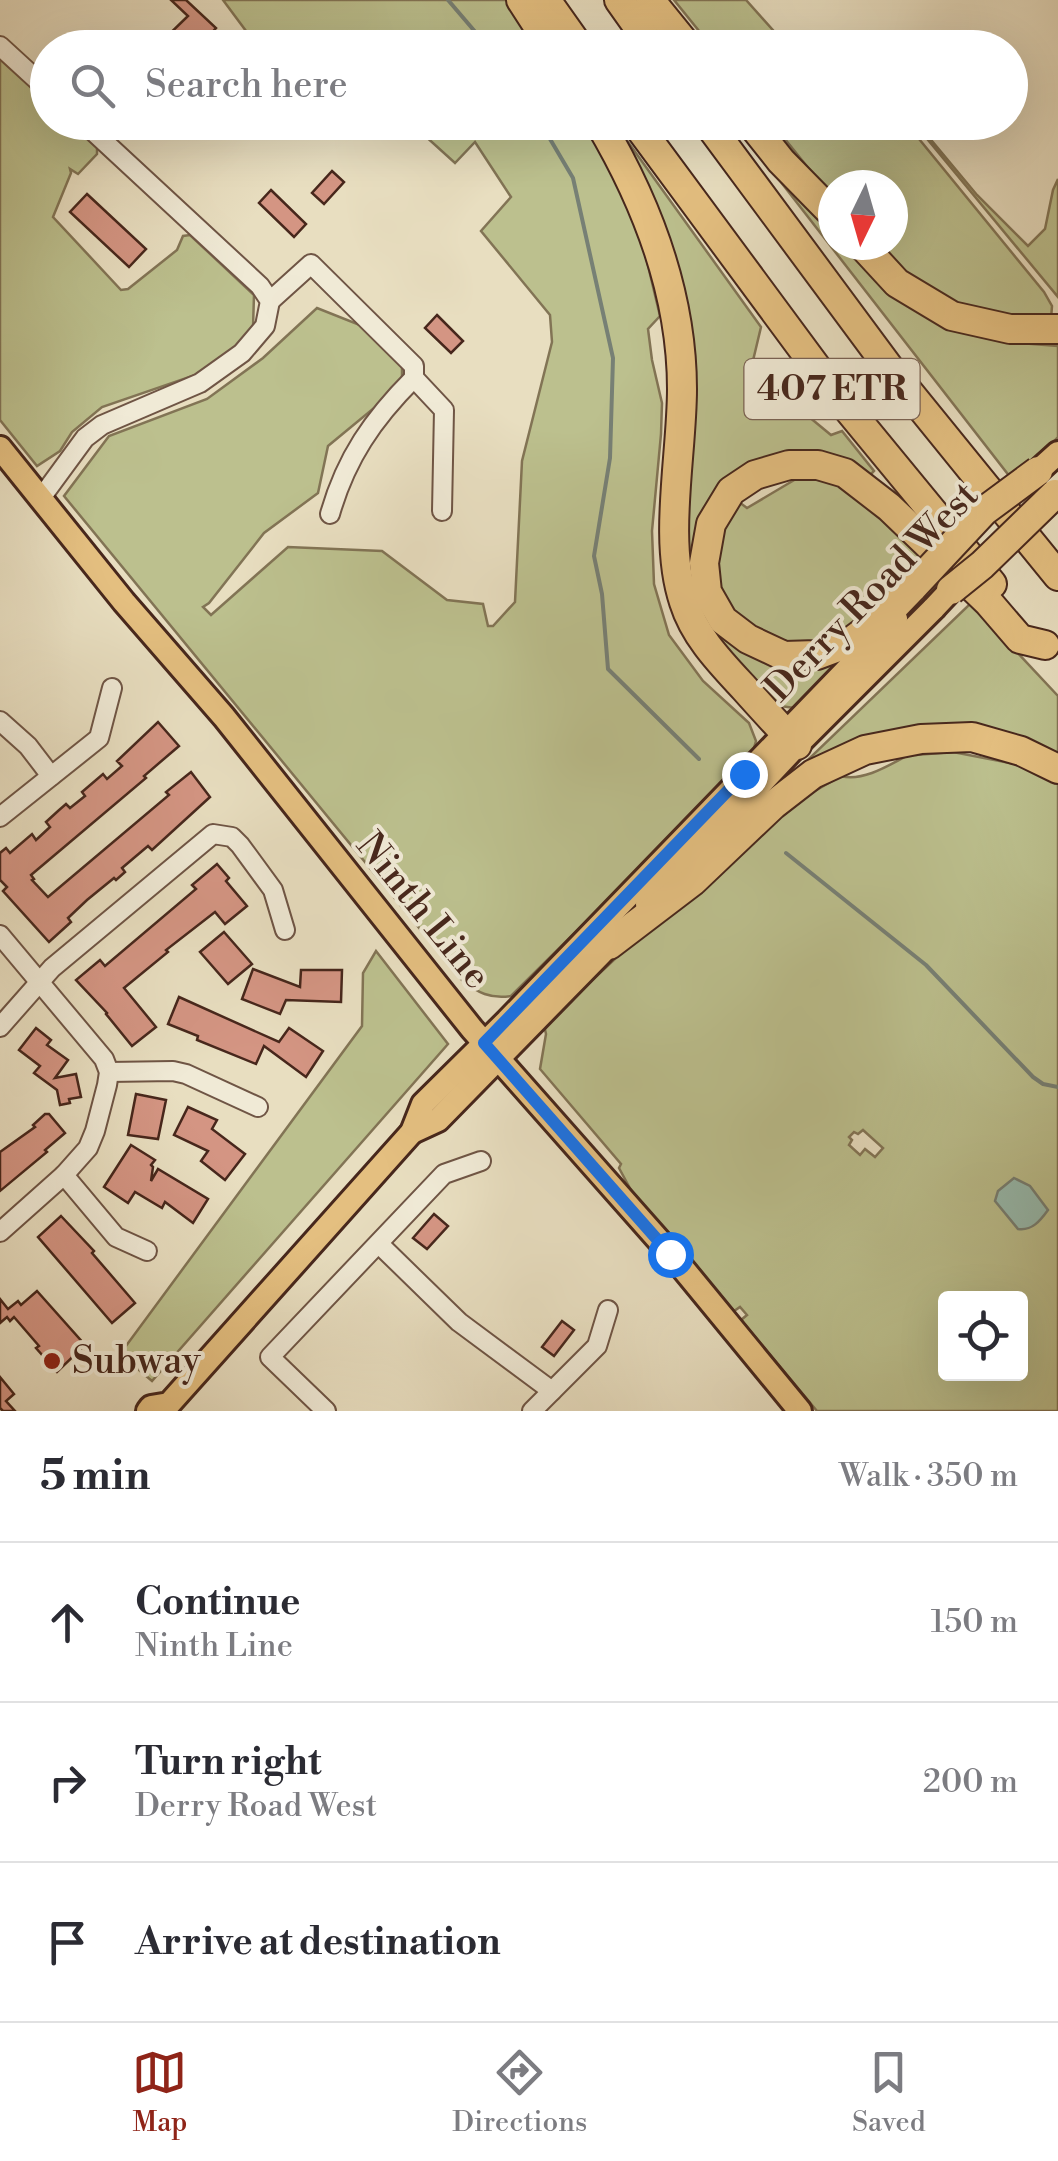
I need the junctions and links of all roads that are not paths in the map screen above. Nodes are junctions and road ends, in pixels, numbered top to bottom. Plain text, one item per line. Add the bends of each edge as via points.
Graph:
1 (521, 0) edge
2 (546, 0) edge
3 (619, 0) edge
4 (650, 0) edge
5 (540, 30) edge
6 (567, 30) edge
7 (640, 30) edge
8 (674, 30) edge
9 (0, 46) edge
10 (30, 74) edge
11 (102, 140) edge
12 (608, 140) edge
13 (648, 140) edge
14 (720, 140) edge
15 (765, 140) edge
16 (818, 198) edge
17 (876, 260) edge
18 (270, 301) junction
19 (1058, 329) edge
20 (890, 369) junction
21 (414, 378) junction
22 (0, 448) edge
23 (1053, 479) edge
24 (41, 498) junction
25 (442, 511) dead end
26 (330, 514) dead end
27 (1058, 547) edge
28 (1058, 576) edge
29 (929, 595) junction
30 (1051, 652) edge
31 (112, 688) dead end
32 (0, 722) edge
33 (791, 739) junction
34 (1058, 769) edge
35 (51, 776) junction
36 (0, 817) edge
37 (286, 930) dead end
38 (0, 935) edge
39 (609, 945) junction
40 (40, 982) junction
41 (0, 1026) edge
42 (491, 1051) junction
43 (109, 1072) junction
44 (258, 1107) dead end
45 (481, 1161) dead end
46 (64, 1175) junction
47 (0, 1232) edge
48 (380, 1244) junction
49 (147, 1251) dead end
50 (608, 1310) dead end
51 (552, 1391) junction
52 (162, 1409) edge
53 (326, 1411) edge
54 (532, 1411) edge
55 (800, 1411) edge

1 - 5 highway
2 - 6 highway
3 - 7 highway
4 - 8 highway
9 - 10 street
11 - 18 street
12 - 33 highway via 643,206 672,297 682,389 675,541 684,604 712,653
13 - 30 highway, 407 ETR via 839,398
14 - 20 highway, 407 ETR
15 - 16 highway
17 - 19 highway via 897,283 952,316 1010,329
18 - 21 street via 311,264 414,366
18 - 24 street via 265,326 242,354 200,383 102,424
20 - 27 highway
20 - 28 highway, 407 ETR
21 - 25 street via 444,410
21 - 26 street via 359,442
22 - 24 main road, Ninth Line
23 - 29 highway, bridge via 984,511
24 - 42 main road, Ninth Line
29 - 30 highway via 849,643 817,656 784,656 723,620 707,592 704,563 712,524 731,491 756,475 788,465 845,473 889,507 1020,639
29 - 33 main road, Derry Road West
31 - 35 street via 99,738
32 - 35 street
33 - 39 main road, Derry Road West
33 - 42 main road, Derry Road West
34 - 39 highway via 972,736 865,750 813,774
35 - 36 street
37 - 40 street via 273,890 240,845 213,834
38 - 40 street
39 - 42 main road, Derry Road West
40 - 41 street
40 - 43 street
42 - 52 main road, Derry Road West via 438,1120 412,1132
42 - 55 main road, Ninth Line
43 - 44 street via 186,1074
43 - 46 street via 92,1140
45 - 48 street via 444,1174
46 - 47 street
46 - 49 street via 116,1236
48 - 51 street via 459,1322
48 - 53 street via 270,1357
50 - 51 street via 597,1346
51 - 54 street

